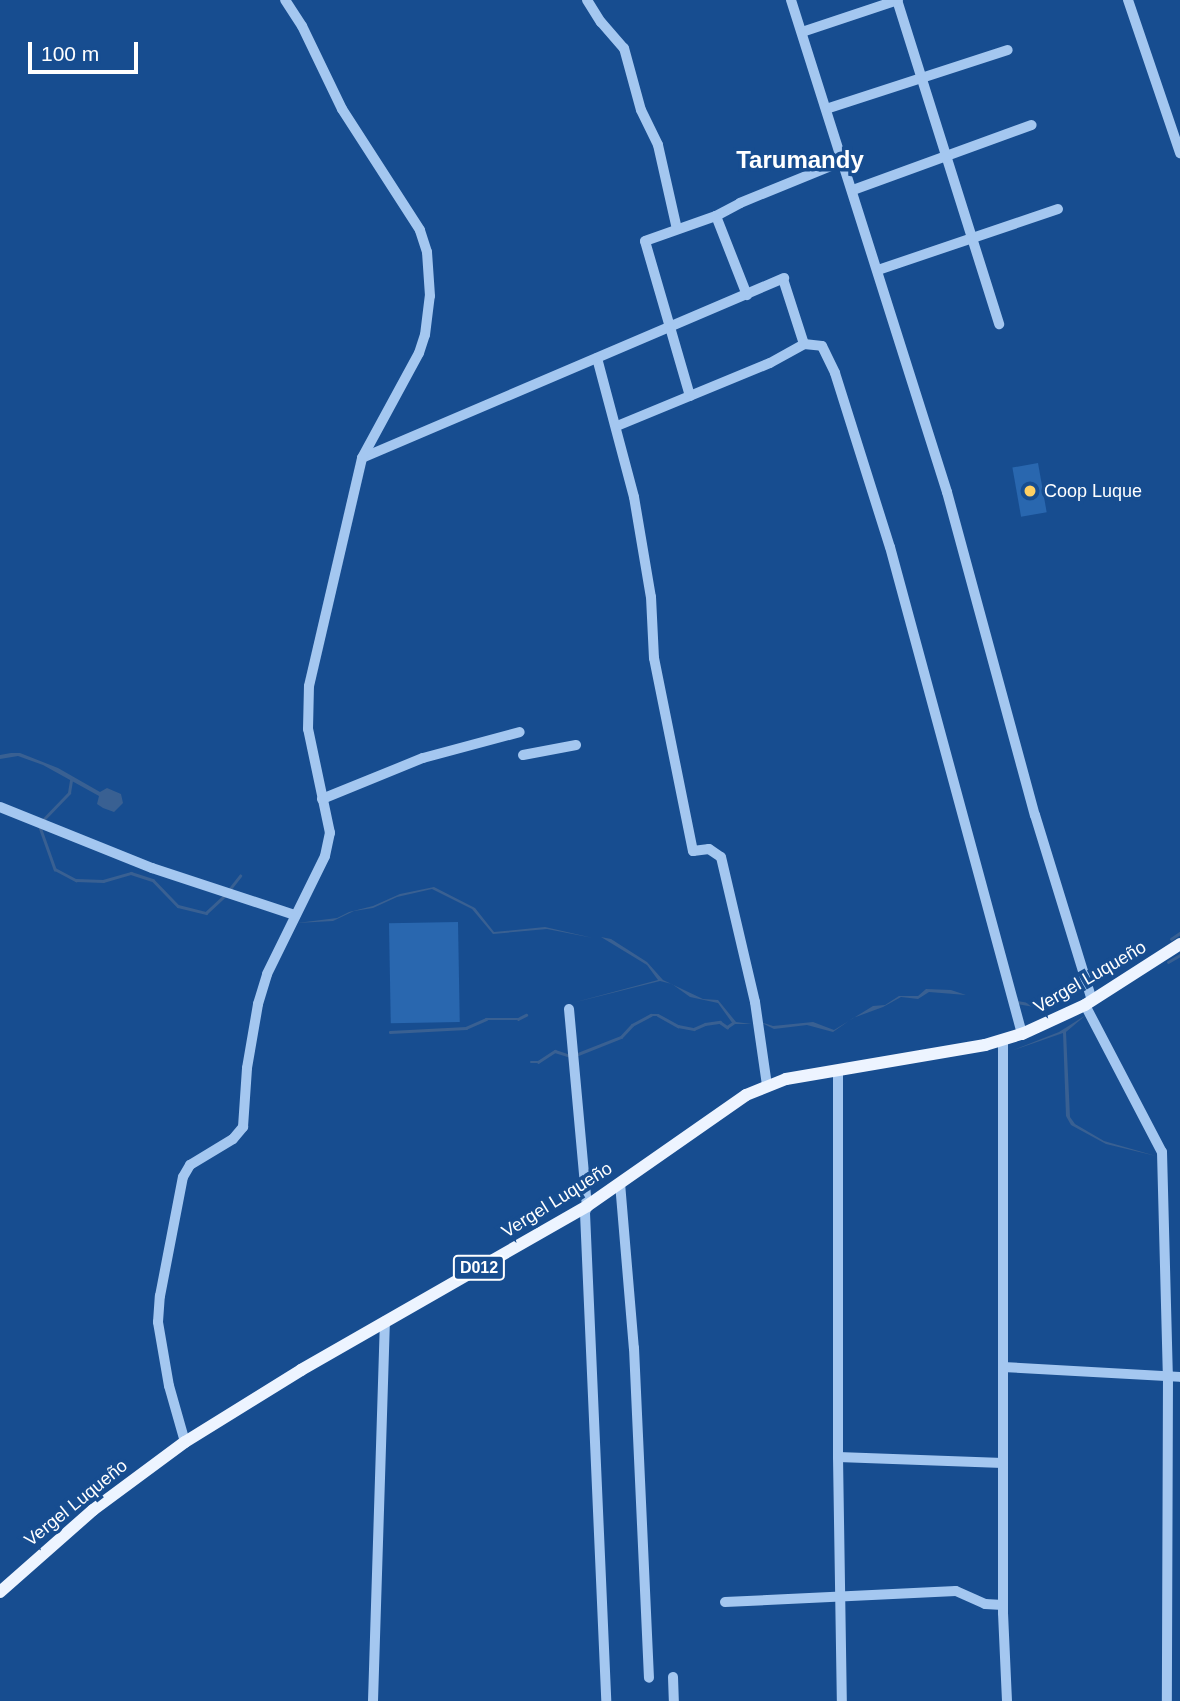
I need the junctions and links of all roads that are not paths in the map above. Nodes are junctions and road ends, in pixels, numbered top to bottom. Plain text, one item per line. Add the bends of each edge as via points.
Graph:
1 (285, 0) edge
2 (587, 0) edge
3 (791, 0) edge
4 (897, 0) edge
5 (1128, 0) edge
6 (802, 32) junction
7 (1008, 50) dead end
8 (921, 78) junction
9 (827, 109) junction
10 (1032, 125) dead end
11 (1180, 153) edge
12 (946, 156) junction
13 (843, 161) junction
14 (852, 190) junction
15 (1058, 209) dead end
16 (716, 216) junction
17 (677, 229) junction
18 (972, 238) junction
19 (878, 270) junction
20 (747, 295) junction
21 (999, 324) dead end
22 (670, 328) junction
23 (804, 344) junction
24 (597, 358) junction
25 (690, 396) junction
26 (617, 426) junction
27 (362, 458) junction
28 (520, 732) dead end
29 (576, 745) dead end
30 (523, 755) dead end
31 (322, 799) junction
32 (0, 807) edge
33 (295, 915) junction
34 (1180, 944) edge
35 (1089, 1002) junction
36 (569, 1009) dead end
37 (1022, 1034) junction
38 (1003, 1040) junction
39 (838, 1070) junction
40 (767, 1085) junction
41 (620, 1183) junction
42 (587, 1206) junction
43 (385, 1321) junction
44 (1003, 1367) junction
45 (1168, 1374) junction
46 (1180, 1377) edge
47 (186, 1442) junction
48 (838, 1457) junction
49 (1003, 1463) junction
50 (0, 1592) edge
51 (840, 1597) junction
52 (725, 1602) dead end
53 (1003, 1605) junction
54 (673, 1677) dead end
55 (649, 1678) dead end
56 (373, 1701) edge
57 (606, 1701) edge
58 (674, 1701) edge
59 (842, 1701) edge
60 (1007, 1701) edge
61 (1167, 1701) edge

1 - 27 street via 342,109 420,230 427,252 430,296 425,335
2 - 17 street via 624,48 641,110 658,145
3 - 6 street
4 - 6 street
4 - 8 street
5 - 11 street
6 - 9 street
7 - 8 street
8 - 9 street
8 - 12 street
9 - 13 street
10 - 12 street
12 - 14 street
12 - 18 street
13 - 14 street
13 - 16 street
14 - 19 street
15 - 18 street
16 - 17 street
16 - 20 street
17 - 22 street via 645,241
18 - 19 street
18 - 21 street
19 - 35 street via 975,585
20 - 22 street
20 - 23 street via 783,279
22 - 24 street
22 - 25 street
23 - 25 street
23 - 37 street via 822,346 835,373 923,662
24 - 26 street
24 - 27 street
25 - 26 street
26 - 40 street via 651,597 654,658 693,851 709,849 721,857 755,1002
27 - 31 street via 307,706
28 - 31 street via 423,758
29 - 30 street
31 - 33 street via 330,833
32 - 33 street via 152,868
33 - 47 street via 258,1004 243,1127 233,1139 190,1165 183,1177 158,1322 169,1386
34 - 35 main road, Vergel Luqueño / D012
35 - 37 main road, Vergel Luqueño / D012
35 - 45 street via 1162,1152
36 - 42 street
37 - 38 main road, Vergel Luqueño / D012
38 - 39 main road, Vergel Luqueño / D012
38 - 44 street
39 - 40 main road, Vergel Luqueño / D012
39 - 48 street
40 - 41 main road, Vergel Luqueño / D012
41 - 42 main road, Vergel Luqueño / D012
41 - 55 street via 634,1348
42 - 43 main road, Vergel Luqueño / D012
42 - 57 street
43 - 47 main road, Vergel Luqueño / D012
43 - 56 street
44 - 45 street
44 - 49 street
45 - 46 street
45 - 61 street
47 - 50 main road, Vergel Luqueño / D012 via 93,1510
48 - 49 street
48 - 51 street
49 - 53 street
51 - 52 street
51 - 53 street via 957,1591 985,1604
51 - 59 street
53 - 60 street
54 - 58 street

